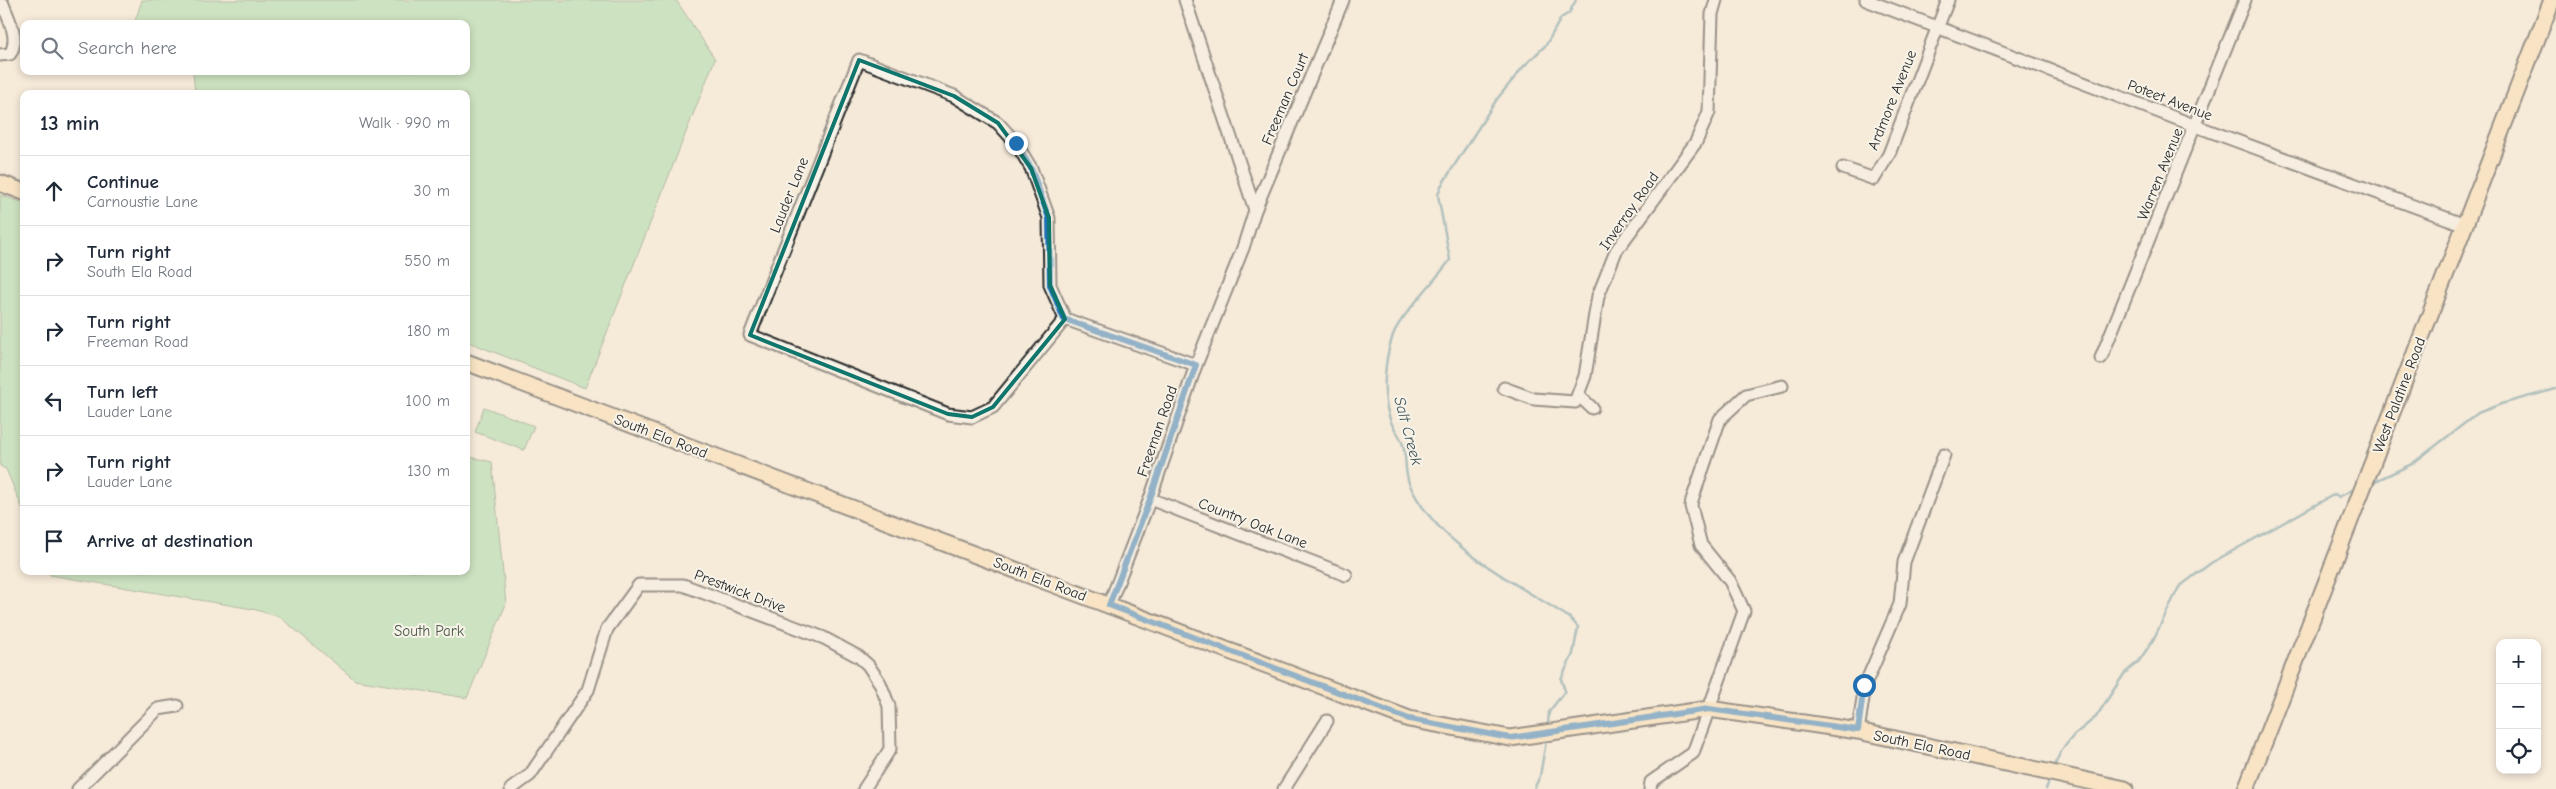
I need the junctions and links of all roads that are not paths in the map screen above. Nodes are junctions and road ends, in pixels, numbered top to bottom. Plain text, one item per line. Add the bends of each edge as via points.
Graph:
1 (1185, 0) edge
2 (1343, 0) edge
3 (1716, 0) edge
4 (1866, 0) edge
5 (1948, 0) edge
6 (2245, 0) edge
7 (2552, 0) edge
8 (3, 4) edge
9 (1937, 27) junction
10 (0, 55) edge
11 (2196, 126) junction
12 (1843, 168) dead end
13 (0, 183) edge
14 (20, 190) edge
15 (1256, 210) junction
16 (2465, 225) junction
17 (1064, 319) junction
18 (2101, 358) dead end
19 (470, 364) edge
20 (1196, 365) junction
21 (1782, 386) dead end
22 (1504, 388) dead end
23 (1578, 395) junction
24 (1592, 408) dead end
25 (1944, 455) dead end
26 (1150, 499) junction
27 (1346, 575) dead end
28 (1109, 605) junction
29 (177, 706) dead end
30 (1709, 709) junction
31 (1327, 721) dead end
32 (1858, 730) junction
33 (78, 789) edge
34 (511, 789) edge
35 (864, 789) edge
36 (1284, 789) edge
37 (1650, 789) edge
38 (2125, 789) edge
39 (2246, 789) edge

1 - 15 street
2 - 15 street, Freeman Court
3 - 23 street, Inverray Road via 1712,14 1709,112 1696,142 1616,251 1598,296 1585,376
4 - 9 street, Poteet Avenue
5 - 9 street, Ardmore Avenue
6 - 11 street, Warren Avenue
7 - 16 main road, West Palatine Road
8 - 10 street via 15,46 10,54
9 - 11 street, Poteet Avenue
9 - 12 street, Ardmore Avenue via 1889,154 1874,179
11 - 16 street, Poteet Avenue
11 - 18 street, Warren Avenue
13 - 14 main road
15 - 20 street, Freeman Road
16 - 39 main road, West Palatine Road
17 - 17 street, Lauder Lane via 1050,285 1049,218 1031,168 1016,143 998,123 954,96 859,60 750,335 948,414 972,417 994,407
17 - 20 street
19 - 28 main road, South Ela Road
20 - 26 street, Freeman Road
21 - 30 street via 1746,396 1720,419 1691,506 1701,545 1730,581 1744,611
22 - 23 street via 1534,399 1575,402
23 - 24 street
25 - 32 street via 1904,562 1900,604 1864,685
26 - 27 street, Country Oak Lane
26 - 28 street, Freeman Road
28 - 30 main road, South Ela Road via 1409,719 1510,738
29 - 33 street via 158,709
30 - 32 main road, South Ela Road
30 - 37 street via 1693,753 1651,782
31 - 36 street
32 - 38 main road, South Ela Road
34 - 35 street, Prestwick Drive via 530,775 588,690 608,629 639,585 684,585 824,638 868,665 889,706 890,749

